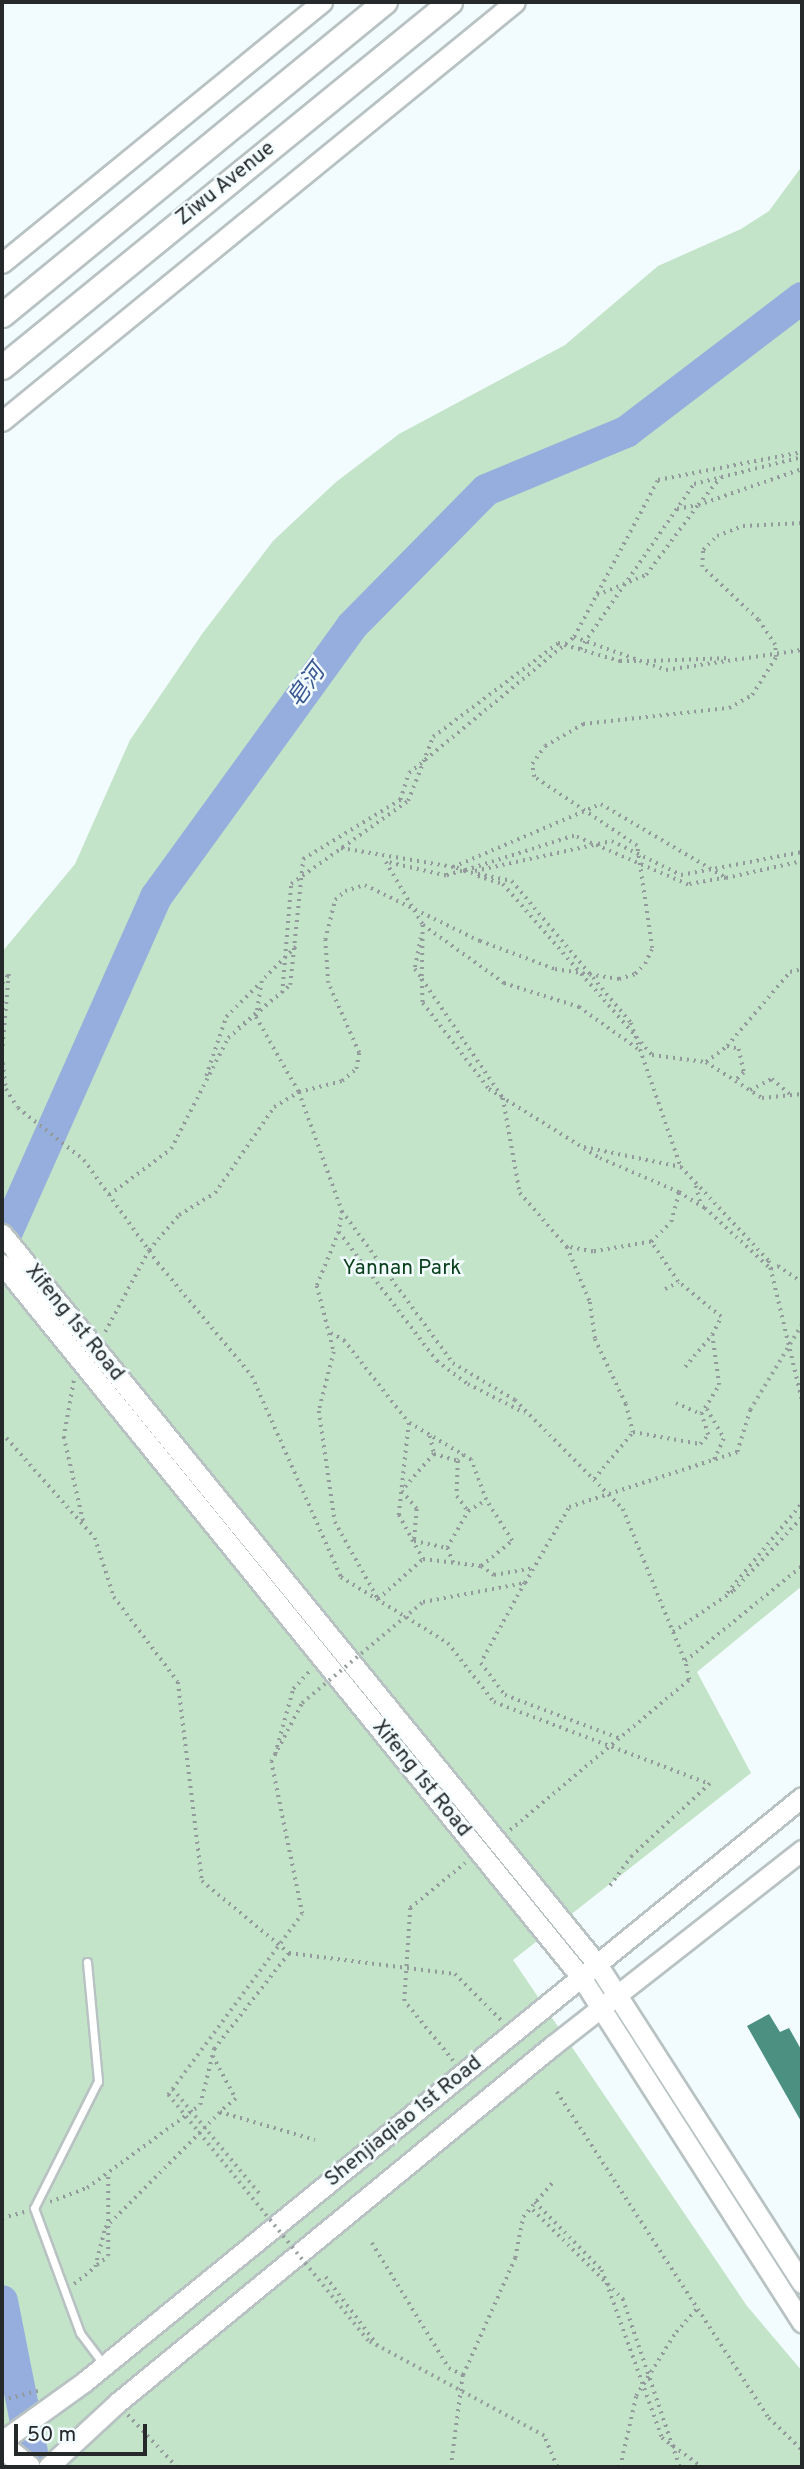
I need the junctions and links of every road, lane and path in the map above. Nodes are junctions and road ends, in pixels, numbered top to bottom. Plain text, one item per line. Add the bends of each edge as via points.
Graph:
1 (322, 2) edge
2 (385, 2) edge
3 (451, 2) edge
4 (515, 2) edge
5 (2, 263) edge
6 (2, 315) edge
7 (2, 367) edge
8 (2, 421) edge
9 (802, 452) edge
10 (802, 457) edge
11 (802, 469) edge
12 (721, 477) junction
13 (698, 505) junction
14 (677, 509) junction
15 (802, 523) edge
16 (625, 582) junction
17 (596, 596) junction
18 (574, 637) junction
19 (586, 641) junction
20 (564, 645) junction
21 (580, 649) junction
22 (802, 650) edge
23 (776, 653) junction
24 (750, 657) junction
25 (643, 661) junction
26 (425, 759) junction
27 (584, 812) junction
28 (595, 845) junction
29 (341, 848) junction
30 (802, 852) edge
31 (383, 855) junction
32 (637, 856) junction
33 (802, 861) edge
34 (386, 862) junction
35 (453, 866) junction
36 (639, 866) junction
37 (709, 869) junction
38 (464, 871) junction
39 (472, 872) junction
40 (302, 876) junction
41 (726, 878) junction
42 (412, 907) junction
43 (423, 925) junction
44 (296, 947) junction
45 (285, 958) junction
46 (802, 970) edge
47 (582, 974) junction
48 (592, 975) junction
49 (422, 979) junction
50 (262, 981) junction
51 (2, 983) edge
52 (282, 993) junction
53 (257, 1009) junction
54 (256, 1017) junction
55 (633, 1033) junction
56 (228, 1038) junction
57 (727, 1046) junction
58 (639, 1049) junction
59 (706, 1062) junction
60 (735, 1081) junction
61 (202, 1088) junction
62 (749, 1090) junction
63 (299, 1092) junction
64 (790, 1094) junction
65 (802, 1094) edge
66 (503, 1098) junction
67 (580, 1146) junction
68 (681, 1167) junction
69 (695, 1184) junction
70 (679, 1192) junction
71 (109, 1195) junction
72 (701, 1205) junction
73 (342, 1211) junction
74 (339, 1232) junction
75 (2, 1234) edge
76 (651, 1242) junction
77 (568, 1247) junction
78 (149, 1250) junction
79 (2, 1264) edge
80 (771, 1269) junction
81 (677, 1282) junction
82 (802, 1282) edge
83 (32, 1287) junction
84 (665, 1289) dead end
85 (802, 1324) edge
86 (329, 1332) junction
87 (712, 1335) junction
88 (428, 1348) junction
89 (444, 1352) junction
90 (90, 1357) junction
91 (685, 1367) dead end
92 (802, 1400) edge
93 (676, 1403) dead end
94 (706, 1409) junction
95 (527, 1414) junction
96 (701, 1414) junction
97 (409, 1423) junction
98 (633, 1432) junction
99 (2, 1433) edge
100 (430, 1436) junction
101 (434, 1454) junction
102 (464, 1455) junction
103 (714, 1460) junction
104 (458, 1461) junction
105 (594, 1479) junction
106 (402, 1491) junction
107 (486, 1500) junction
108 (802, 1503) edge
109 (468, 1511) junction
110 (802, 1517) edge
111 (85, 1526) junction
112 (414, 1541) junction
113 (447, 1548) junction
114 (423, 1559) junction
115 (453, 1563) junction
116 (481, 1566) junction
117 (802, 1566) edge
118 (534, 1568) junction
119 (525, 1583) junction
120 (723, 1598) junction
121 (378, 1599) junction
122 (673, 1632) junction
123 (322, 1658) junction
124 (685, 1661) junction
125 (620, 1738) junction
126 (609, 1747) junction
127 (275, 1754) junction
128 (802, 1797) edge
129 (496, 1841) junction
130 (802, 1850) edge
131 (480, 1852) junction
132 (610, 1886) dead end
133 (289, 1953) junction
134 (87, 1962) dead end
135 (597, 1964) junction
136 (406, 1968) junction
137 (581, 1977) junction
138 (619, 1998) junction
139 (600, 2007) junction
140 (513, 2033) junction
141 (212, 2055) junction
142 (463, 2073) junction
143 (173, 2089) junction
144 (556, 2092) dead end
145 (220, 2112) junction
146 (314, 2140) dead end
147 (108, 2172) junction
148 (554, 2182) dead end
149 (260, 2194) dead end
150 (535, 2202) junction
151 (34, 2208) junction
152 (533, 2210) junction
153 (2, 2218) edge
154 (109, 2224) junction
155 (372, 2243) dead end
156 (95, 2267) junction
157 (326, 2277) dead end
158 (607, 2283) junction
159 (802, 2283) edge
160 (64, 2292) junction
161 (697, 2308) junction
162 (802, 2322) edge
163 (379, 2347) junction
164 (104, 2365) junction
165 (463, 2375) junction
166 (649, 2375) junction
167 (643, 2384) junction
168 (44, 2389) dead end
169 (2, 2400) edge
170 (2, 2444) edge
171 (673, 2446) junction
172 (802, 2450) edge
173 (28, 2467) edge
174 (48, 2467) edge
175 (451, 2467) edge
176 (557, 2467) edge
177 (620, 2467) edge
178 (680, 2467) edge
179 (702, 2467) edge

1 - 5 main road
2 - 6 main road, Ziwu Avenue
3 - 7 main road, Ziwu Avenue
4 - 8 main road
9 - 17 path via 658,480
10 - 12 path
11 - 13 path
12 - 13 path
12 - 14 path via 694,484
13 - 14 path
13 - 16 path via 646,575
14 - 16 path
15 - 23 path via 743,526 718,536 704,550 702,567 758,620
16 - 17 path
16 - 19 path
17 - 18 path
18 - 19 path
18 - 20 path
19 - 21 path
19 - 25 path
20 - 21 path
20 - 26 path
20 - 26 path via 558,643 433,737
21 - 25 path via 620,662
22 - 23 path
23 - 24 path
23 - 27 path via 752,695 729,708 583,724 545,746 532,764 534,777
24 - 25 path
24 - 25 path via 666,670
26 - 29 path via 408,801
26 - 40 path via 409,773 400,800 303,859
27 - 32 path via 637,846
27 - 35 path
27 - 37 path via 601,804
28 - 32 path via 612,841
28 - 36 path
28 - 38 path via 574,836
28 - 39 path
29 - 31 path
29 - 40 path
30 - 37 path
31 - 34 path
31 - 35 path
32 - 36 path
32 - 37 path via 681,875
33 - 41 path
34 - 38 path via 446,876
34 - 42 path
35 - 38 path
36 - 41 path via 688,885
36 - 48 path via 652,948 635,974 620,979
37 - 41 path
38 - 39 path
38 - 47 path via 503,884
39 - 48 path via 512,881
40 - 44 path
40 - 45 path via 291,884
42 - 43 path
42 - 47 path via 480,942
42 - 63 path via 365,885 335,900 326,940 328,983 359,1053 356,1069 342,1081
43 - 49 path
43 - 58 path via 504,983 579,1007
44 - 45 path
44 - 52 path via 290,985
45 - 50 path
45 - 52 path
46 - 57 path via 790,972 770,1003
47 - 48 path
47 - 55 path
48 - 55 path via 631,1023
49 - 66 path
49 - 66 path via 424,1003 489,1089
50 - 53 path
50 - 61 path via 226,1017
51 - 71 path via 9,974 2,1056 6,1089 18,1108 84,1160
52 - 53 path
52 - 54 path
53 - 54 path
53 - 56 path
54 - 56 path
54 - 63 path
55 - 58 path
55 - 59 path via 652,1055
56 - 61 path
57 - 59 path
57 - 60 path via 738,1049 744,1073
58 - 68 path
59 - 60 path
60 - 62 path
61 - 71 path via 171,1149
62 - 64 path via 762,1098
62 - 64 path via 772,1079
63 - 73 path
63 - 78 path via 274,1107 215,1193 179,1215
64 - 65 path
66 - 67 path
66 - 77 path via 520,1194
67 - 68 path
67 - 70 path
68 - 69 path
69 - 72 path
69 - 80 path via 769,1261
70 - 72 path
70 - 76 path via 671,1222
71 - 78 path
72 - 80 path
73 - 74 path
73 - 89 path
74 - 86 path via 317,1286
74 - 88 path
75 - 83 main road, Xifeng 1st Road
76 - 77 path via 593,1252
76 - 81 path
77 - 98 path via 590,1302 595,1339 626,1404
78 - 90 path
78 - 121 path via 252,1376 341,1577
79 - 83 main road, Xifeng 1st Road
80 - 82 path via 778,1266
80 - 92 path
81 - 84 path
81 - 87 path via 720,1317
83 - 90 main road, Xifeng 1st Road
85 - 103 path, bridge via 750,1410 737,1452
86 - 97 path via 344,1340
86 - 121 path via 334,1352 319,1411 335,1522
87 - 91 path
87 - 94 path via 719,1385
88 - 89 path
88 - 95 path via 468,1384
89 - 95 path via 453,1363 515,1400
90 - 111 path via 71,1386 64,1437
90 - 123 main road, Xifeng 1st Road
90 - 129 main road, Xifeng 1st Road
93 - 96 path
94 - 96 path
94 - 103 path via 724,1439
95 - 105 path
96 - 98 path via 708,1435 700,1444
97 - 100 path
97 - 106 path
98 - 105 path
99 - 111 path
100 - 101 path
100 - 102 path
101 - 104 path
101 - 106 path
102 - 104 path
102 - 107 path via 471,1460
103 - 118 path, bridge via 569,1507
104 - 109 path via 457,1496
105 - 122 path via 623,1509
106 - 112 path via 399,1515
106 - 112 path via 417,1509
107 - 109 path
107 - 116 path via 512,1541
108 - 120 path
109 - 113 path
110 - 120 path
111 - 133 path via 95,1538 114,1597 178,1682 202,1881
112 - 113 path
112 - 114 path
113 - 115 path
114 - 115 path
114 - 121 path
115 - 116 path
116 - 118 path via 494,1576
117 - 124 path
118 - 119 path, bridge
119 - 125 path via 481,1663 505,1695
119 - 127 path, bridge via 423,1602 302,1703
120 - 122 path
121 - 126 path via 449,1643 494,1702
122 - 124 path
123 - 127 path, bridge via 293,1689
123 - 131 main road, Xifeng 1st Road
124 - 125 path via 689,1680
125 - 126 path
126 - 129 path
126 - 132 path via 710,1784 632,1856
127 - 143 path, bridge via 271,1762 302,1914
128 - 135 main road, Shenjiaqiao 1st Road
129 - 135 main road, Xifeng 1st Road
130 - 138 main road, Shenjiaqiao 1st Road
131 - 136 path via 410,1908
131 - 137 main road, Xifeng 1st Road
133 - 136 path
133 - 141 path
134 - 151 lane via 98,2081
135 - 137 main road, Shenjiaqiao 1st Road
135 - 138 main road, Xifeng 1st Road
136 - 140 path via 455,1974
136 - 142 path via 404,2001
137 - 139 main road, Xifeng 1st Road
137 - 140 main road, Shenjiaqiao 1st Road
138 - 139 main road, Shenjiaqiao 1st Road
138 - 159 main road, Xifeng 1st Road
139 - 162 main road, Xifeng 1st Road
139 - 174 main road, Shenjiaqiao 1st Road via 127,2394
140 - 142 main road, Shenjiaqiao 1st Road
141 - 145 path via 236,2099
141 - 147 path via 200,2105
142 - 164 main road, Shenjiaqiao 1st Road
143 - 149 path, bridge
143 - 163 path, bridge via 169,2095 368,2341
144 - 161 path
145 - 146 path
145 - 154 path
147 - 151 path via 87,2188
147 - 154 path
148 - 150 path
150 - 152 path
150 - 158 path via 602,2270
151 - 153 path
151 - 160 lane
152 - 158 path
152 - 165 path via 523,2217 515,2258
154 - 156 path
154 - 156 path via 108,2256
155 - 165 path via 449,2368
156 - 160 path
157 - 163 path
158 - 166 path via 623,2299
158 - 167 path
160 - 164 lane via 80,2333
161 - 166 path
161 - 172 path via 769,2418
163 - 176 path, bridge via 544,2436
164 - 170 main road, Shenjiaqiao 1st Road
165 - 175 path
166 - 167 path
166 - 171 path
167 - 171 path via 662,2438
167 - 177 path via 636,2396
168 - 169 path
170 - 173 main road
171 - 178 path
171 - 179 path

